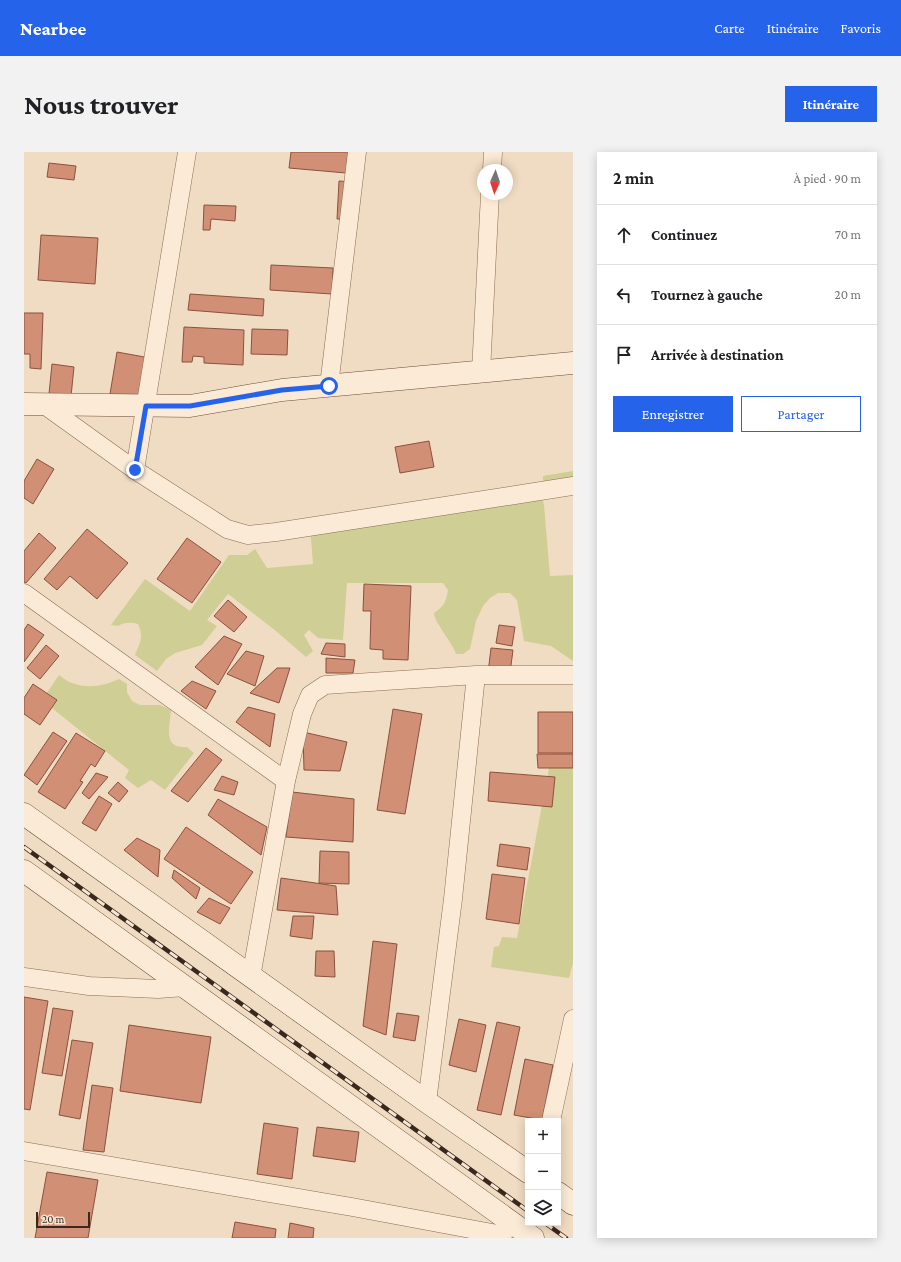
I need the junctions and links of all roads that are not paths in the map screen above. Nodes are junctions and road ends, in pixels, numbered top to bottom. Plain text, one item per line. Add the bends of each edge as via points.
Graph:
1 (187, 152) edge
2 (357, 152) edge
3 (493, 152) edge
4 (492, 164) edge
5 (490, 200) edge
6 (573, 363) edge
7 (481, 372) junction
8 (329, 386) junction
9 (33, 404) edge
10 (146, 406) junction
11 (135, 470) junction
12 (573, 486) edge
13 (24, 593) edge
14 (476, 675) junction
15 (573, 675) edge
16 (286, 782) junction
17 (24, 814) edge
18 (24, 871) edge
19 (24, 977) edge
20 (251, 977) junction
21 (185, 987) junction
22 (573, 1019) edge
23 (427, 1102) junction
24 (552, 1118) edge
25 (24, 1151) edge
26 (525, 1170) edge
27 (561, 1195) edge
28 (573, 1204) edge
29 (506, 1232) edge
30 (533, 1238) edge

1 - 10 street
2 - 8 street
3 - 4 street
5 - 7 street
6 - 7 main road
7 - 8 main road
8 - 10 main road via 282,390 190,406
9 - 10 main road
9 - 11 street
10 - 11 street
11 - 12 street via 227,529 248,535
13 - 16 street
14 - 15 street
14 - 16 street via 325,685 310,695 302,714
14 - 23 street via 453,900
16 - 20 street
17 - 20 main road
18 - 21 main road
19 - 21 street via 89,986 158,989
20 - 23 main road
21 - 29 main road
22 - 24 street
23 - 26 main road
25 - 29 street
27 - 28 main road
29 - 30 main road

